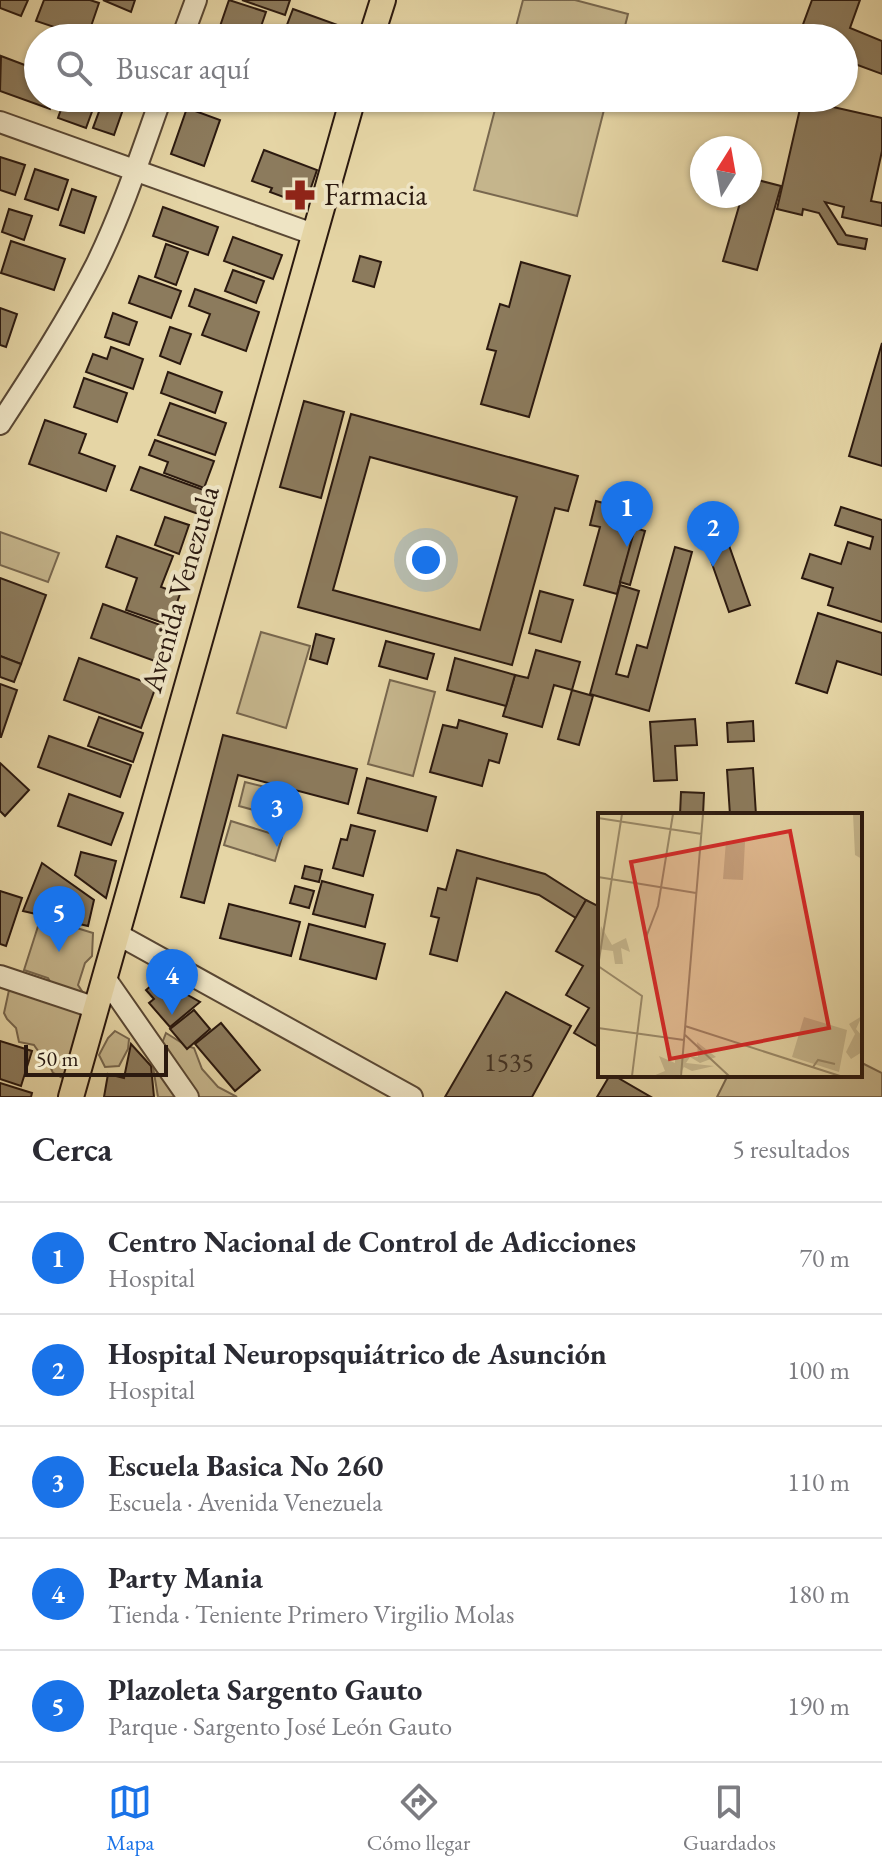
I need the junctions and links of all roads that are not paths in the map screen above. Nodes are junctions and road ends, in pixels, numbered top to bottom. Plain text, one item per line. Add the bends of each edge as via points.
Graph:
1 (196, 0) edge
2 (383, 0) edge
3 (187, 24) edge
4 (375, 24) edge
5 (156, 112) edge
6 (349, 112) edge
7 (0, 122) edge
8 (136, 170) junction
9 (313, 234) junction
10 (0, 424) edge
11 (117, 934) junction
12 (0, 976) edge
13 (105, 978) junction
14 (96, 1008) junction
15 (71, 1097) edge
16 (188, 1097) edge
17 (412, 1097) edge

1 - 3 street
2 - 4 main road
5 - 8 street
6 - 9 main road, Avenida Venezuela
7 - 8 street
8 - 9 street
8 - 10 street via 96,264
9 - 11 main road, Avenida Venezuela
11 - 13 main road, Avenida Venezuela
11 - 17 street
12 - 14 street
13 - 14 main road, Avenida Venezuela
13 - 16 street
14 - 15 main road, Avenida Venezuela

